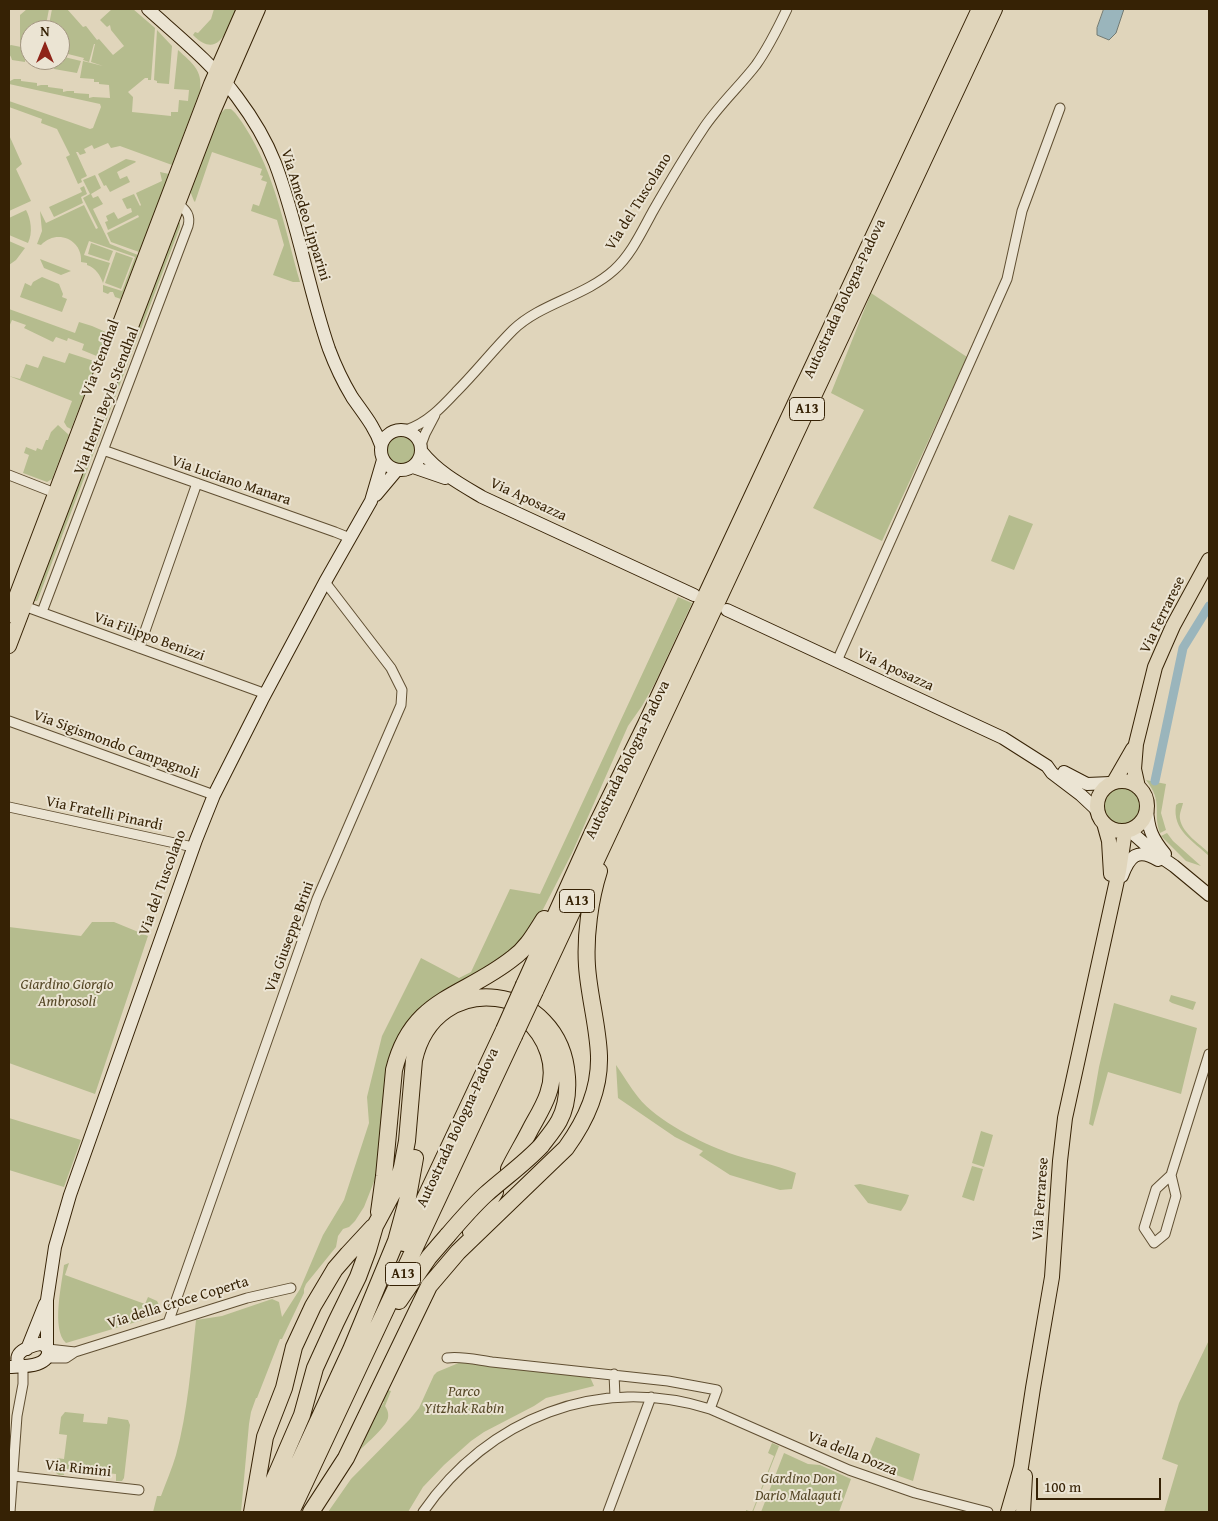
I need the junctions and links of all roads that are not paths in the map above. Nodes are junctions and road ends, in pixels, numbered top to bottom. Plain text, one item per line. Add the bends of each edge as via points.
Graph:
1 (148, 9) edge
2 (244, 9) edge
3 (258, 9) edge
4 (787, 9) edge
5 (980, 9) edge
6 (994, 9) edge
7 (220, 76) junction
8 (1060, 108) dead end
9 (177, 204) junction
10 (360, 406) junction
11 (436, 413) junction
12 (402, 430) junction
13 (381, 445) junction
14 (422, 448) junction
15 (103, 450) junction
16 (383, 460) junction
17 (413, 467) junction
18 (398, 470) junction
19 (9, 475) edge
20 (197, 483) junction
21 (459, 483) junction
22 (55, 493) junction
23 (371, 501) junction
24 (350, 538) junction
25 (1209, 560) edge
26 (325, 582) junction
27 (694, 595) dead end
28 (24, 606) junction
29 (727, 610) dead end
30 (42, 612) junction
31 (9, 616) edge
32 (9, 646) edge
33 (139, 648) junction
34 (837, 661) junction
35 (266, 694) junction
36 (9, 722) edge
37 (1136, 744) junction
38 (1047, 766) junction
39 (1113, 783) junction
40 (1138, 787) junction
41 (214, 795) junction
42 (9, 807) edge
43 (1147, 808) junction
44 (620, 810) junction
45 (1097, 810) junction
46 (1104, 824) junction
47 (1127, 830) junction
48 (593, 832) junction
49 (193, 847) junction
50 (1174, 866) junction
51 (1115, 889) junction
52 (1209, 895) edge
53 (530, 988) junction
54 (1209, 1054) edge
55 (509, 1169) dead end
56 (1172, 1175) junction
57 (495, 1192) dead end
58 (376, 1223) junction
59 (458, 1252) junction
60 (291, 1288) dead end
61 (47, 1300) junction
62 (168, 1323) junction
63 (47, 1351) junction
64 (358, 1353) junction
65 (447, 1358) dead end
66 (20, 1362) edge
67 (614, 1374) junction
68 (615, 1397) junction
69 (651, 1398) junction
70 (710, 1409) junction
71 (1027, 1428) junction
72 (12, 1481) edge
73 (139, 1490) dead end
74 (10, 1512) edge
75 (252, 1512) edge
76 (260, 1512) edge
77 (276, 1512) edge
78 (291, 1512) edge
79 (311, 1512) edge
80 (423, 1512) edge
81 (608, 1512) edge
82 (988, 1512) edge
83 (1008, 1512) edge
84 (1023, 1512) edge

1 - 7 street, Via Amedeo Lipparini
2 - 7 main road
3 - 7 main road
4 - 11 street, Via del Tuscolano via 756,64 702,130 622,262 581,292 522,322
5 - 48 highway, Autostrada Bologna-Padova / A13
6 - 44 highway, Autostrada Bologna-Padova / A13
7 - 9 main road, Via Stendhal
7 - 10 street, Via Amedeo Lipparini via 253,122 274,161 330,350 344,384
7 - 22 main road, Via Stendhal
8 - 34 street via 1022,211 1007,279
9 - 15 street, Via Henri Beyle Stendhal via 190,217 188,226
9 - 28 main road, Via Stendhal
10 - 12 street, Via Amedeo Lipparini via 381,423
10 - 13 street, Via Amedeo Lipparini
11 - 12 street, Via del Tuscolano via 417,426
11 - 14 street, Via del Tuscolano via 424,434
12 - 13 street via 387,435
12 - 14 street via 417,437
13 - 16 street
14 - 17 street via 419,461
14 - 21 street, Via Aposazza via 433,465
15 - 20 street, Via Luciano Manara
15 - 30 street, Via Henri Beyle Stendhal
16 - 18 street
16 - 23 street
17 - 18 street
17 - 21 street, Via Aposazza
18 - 23 street
19 - 22 street
20 - 24 street, Via Luciano Manara
20 - 33 street
21 - 27 street, Via Aposazza via 482,497
22 - 31 main road, Via Stendhal
23 - 24 street, Via del Tuscolano
24 - 26 street, Via del Tuscolano
25 - 37 main road, Via Ferrarese via 1158,660
26 - 35 street, Via del Tuscolano
26 - 62 street, Via Giuseppe Brini via 391,668 402,690 401,705 317,899
28 - 30 street, Via Filippo Benizzi
28 - 32 main road, Via Stendhal
29 - 34 street, Via Aposazza
30 - 33 street, Via Filippo Benizzi
33 - 35 street, Via Filippo Benizzi
34 - 38 street, Via Aposazza via 1003,738
35 - 41 street, Via del Tuscolano
36 - 41 street, Via Sigismondo Campagnoli
37 - 39 main road
37 - 40 main road via 1134,770
38 - 39 street, Via Aposazza via 1053,765 1087,784
38 - 45 street, Via Aposazza
39 - 40 main road via 1129,782
39 - 45 main road via 1100,794
40 - 43 main road
41 - 49 street, Via del Tuscolano
42 - 49 street, Via Fratelli Pinardi
43 - 47 main road via 1142,821
43 - 50 street via 1150,832
44 - 53 highway, Autostrada Bologna-Padova / A13
44 - 59 highway via 597,877 589,925 587,964 599,1058 590,1106 566,1148
45 - 46 main road
46 - 47 main road via 1114,830
46 - 51 main road, Via Ferrarese
47 - 50 street
47 - 51 main road, Via Ferrarese
48 - 53 highway, Autostrada Bologna-Padova / A13
48 - 58 highway via 525,947 477,983 431,1008 404,1040 394,1070
49 - 61 street, Via del Tuscolano via 70,1195 55,1247
50 - 51 street, Via Ferrarese via 1149,855 1134,856 1128,861
50 - 52 street
51 - 71 main road, Via Ferrarese via 1065,1118 1052,1277
53 - 64 highway, Autostrada Bologna-Padova / A13, bridge
54 - 56 street
55 - 64 highway via 548,1094 550,1056 536,1029 523,1017 504,1008 485,1006 457,1013 441,1025 424,1054 415,1158 401,1223
56 - 56 street via 1156,1189 1144,1228 1154,1243 1165,1234 1176,1196
57 - 59 highway
58 - 64 highway, bridge via 393,1195 402,1167 414,1060 420,1038 439,1015 456,1004 478,997 508,999 537,1015 557,1040 565,1061 567,1092 559,1120 541,1146 464,1216 429,1257
58 - 75 highway via 335,1269 312,1306 294,1346 284,1388 265,1437
58 - 76 highway via 360,1270 315,1368 302,1415
59 - 79 highway via 429,1286 350,1450
60 - 62 street, Via della Croce Coperta
61 - 63 street, Via del Tuscolano
61 - 66 street, Via del Tuscolano
62 - 63 street, Via della Croce Coperta via 75,1352 66,1358
63 - 66 street, Via della Croce Coperta
63 - 66 street, Via della Croce Coperta via 40,1344
64 - 77 highway, Autostrada Bologna-Padova / A13
64 - 78 highway, Autostrada Bologna-Padova / A13
65 - 67 street
66 - 72 street via 23,1384
67 - 68 street
67 - 70 street via 717,1390
68 - 69 street, Via della Dozza
68 - 80 street, Via della Dozza via 561,1407 503,1434 462,1465
69 - 70 street, Via della Dozza
69 - 81 street
70 - 82 street, Via della Dozza via 849,1470 915,1494
71 - 83 main road, Via Ferrarese via 1021,1467
71 - 84 main road
72 - 73 street, Via Rimini
72 - 74 street

